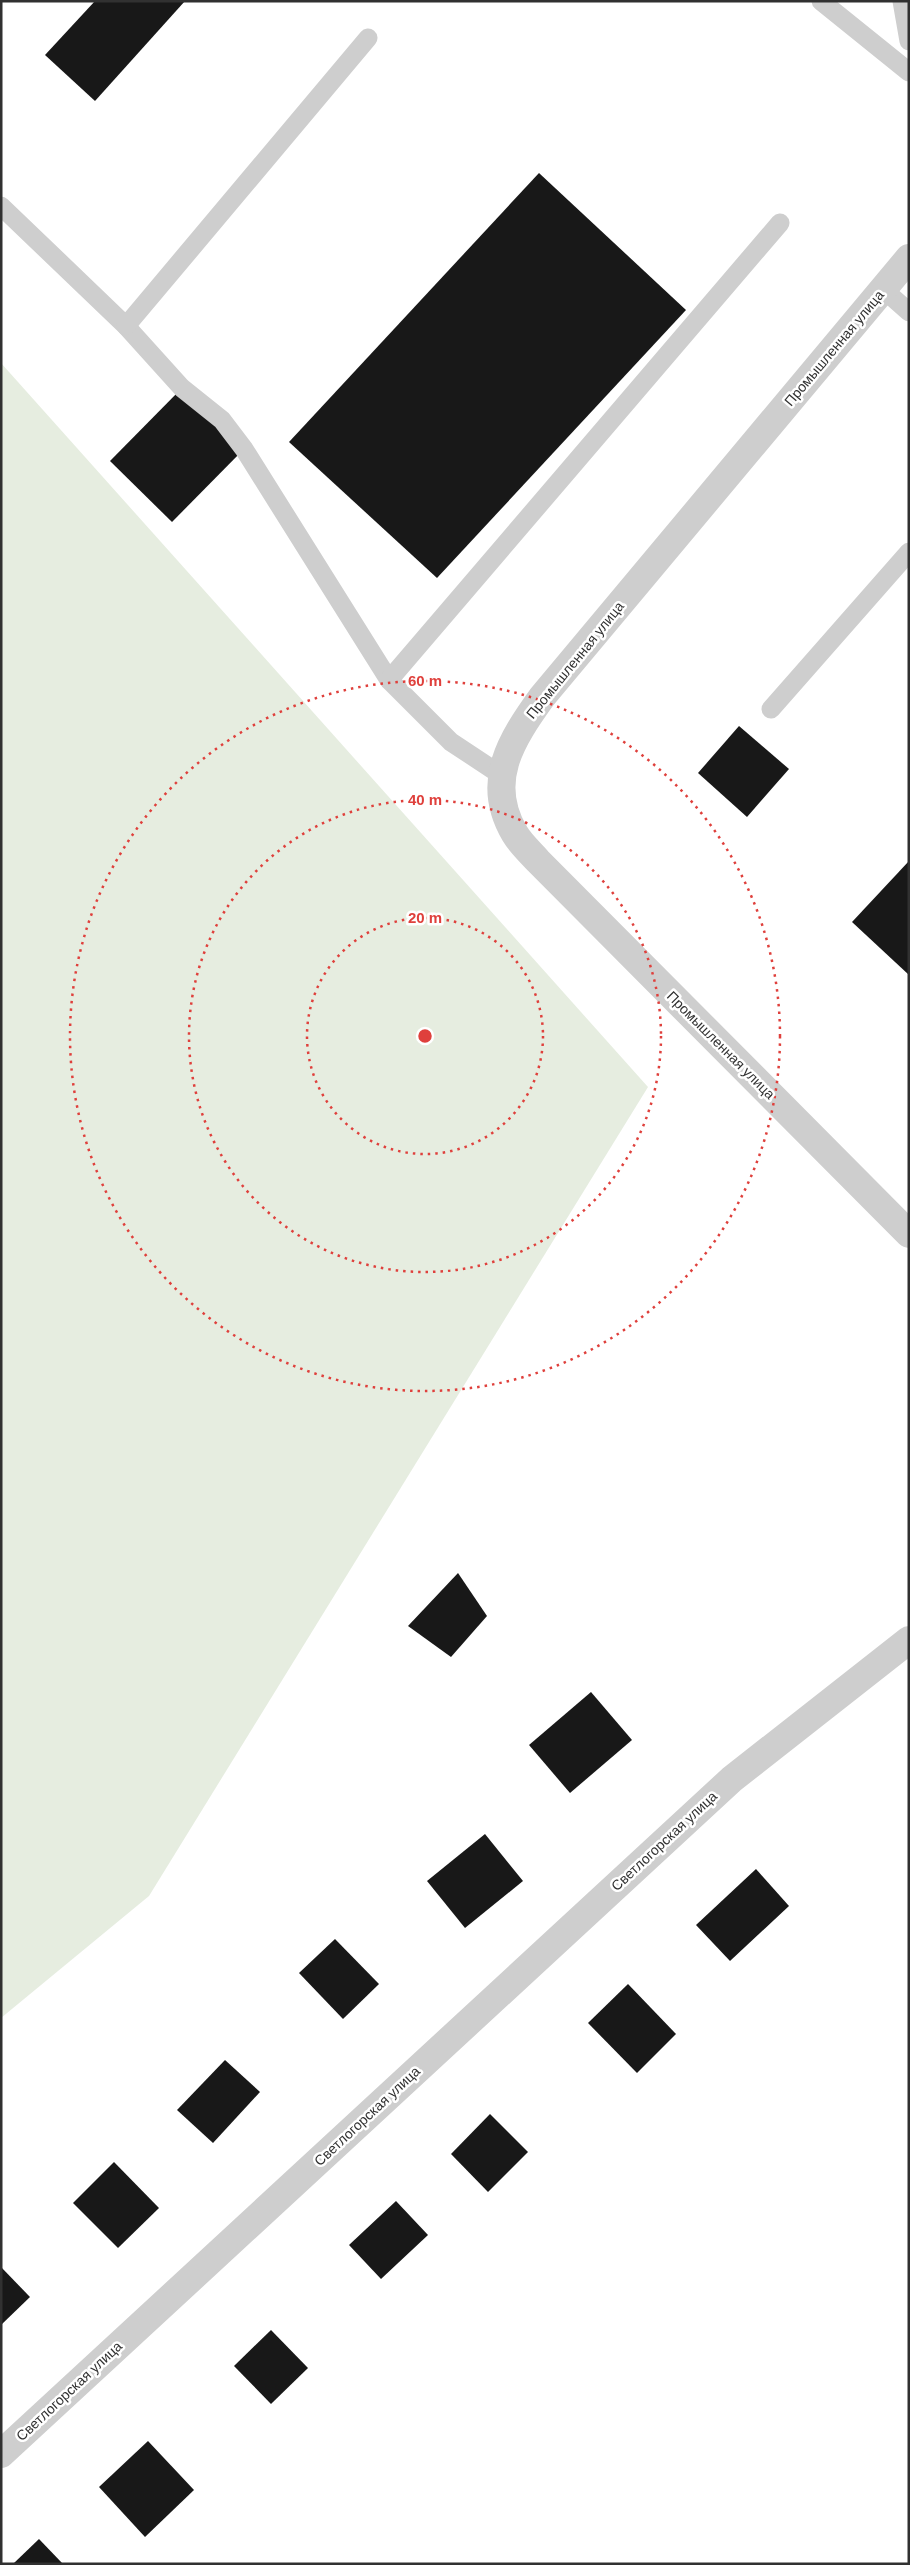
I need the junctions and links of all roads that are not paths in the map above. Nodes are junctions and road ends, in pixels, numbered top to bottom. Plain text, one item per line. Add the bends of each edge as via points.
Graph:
1 (821, 1) edge
2 (902, 1) edge
3 (368, 38) dead end
4 (909, 41) edge
5 (909, 72) edge
6 (1, 206) edge
7 (780, 223) dead end
8 (909, 258) edge
9 (883, 289) junction
10 (909, 312) edge
11 (126, 326) junction
12 (909, 552) edge
13 (389, 680) junction
14 (771, 709) dead end
15 (500, 775) junction
16 (909, 1234) edge
17 (909, 1640) edge
18 (1, 2454) edge

1 - 5 lane
2 - 4 lane
3 - 11 lane
6 - 11 lane
7 - 13 lane
8 - 9 street, Промышленная улица
9 - 10 lane
9 - 15 street, Промышленная улица via 542,697 522,726
11 - 13 lane via 182,388 222,420 244,449
12 - 14 lane
13 - 15 lane via 451,742
15 - 16 street, Промышленная улица via 502,804 516,834 538,861
17 - 18 street, Светлогорская улица via 732,1778

